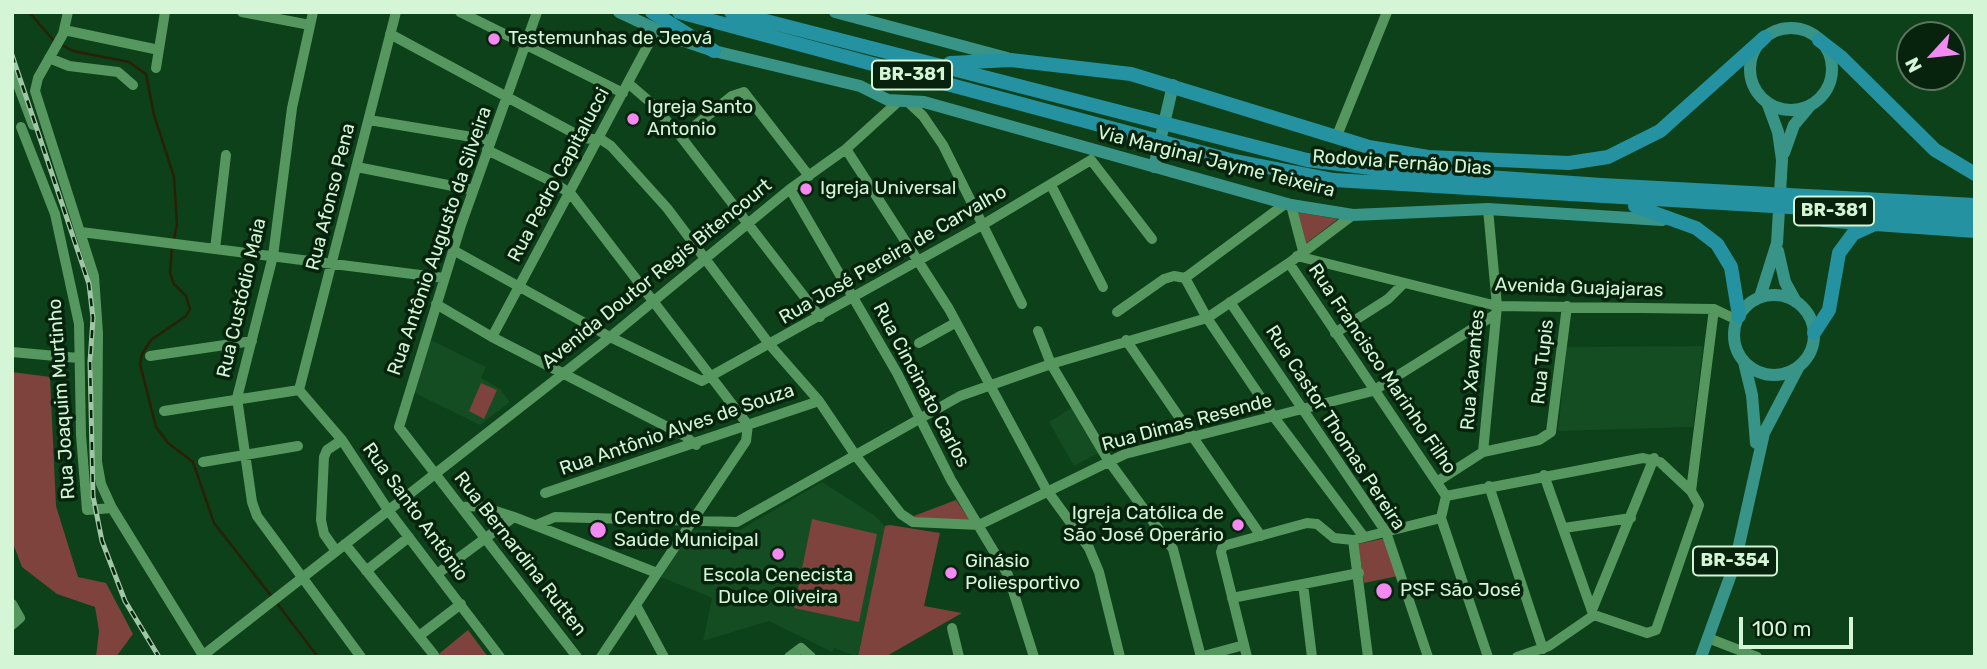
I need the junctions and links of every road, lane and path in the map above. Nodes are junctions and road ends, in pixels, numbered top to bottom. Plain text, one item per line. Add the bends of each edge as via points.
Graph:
1 (68, 12) edge
2 (165, 12) edge
3 (242, 12) edge
4 (313, 12) edge
5 (396, 12) edge
6 (460, 12) edge
7 (537, 12) edge
8 (619, 12) edge
9 (652, 12) edge
10 (679, 12) edge
11 (731, 12) edge
12 (835, 12) edge
13 (1387, 12) edge
14 (310, 25) junction
15 (656, 30) junction
16 (63, 32) junction
17 (390, 34) junction
18 (1765, 37) junction
19 (1819, 40) junction
20 (525, 44) junction
21 (159, 50) junction
22 (714, 51) junction
23 (51, 54) junction
24 (917, 60) junction
25 (1011, 60) junction
26 (156, 68) dead end
27 (12, 69) edge
28 (628, 83) junction
29 (132, 85) dead end
30 (1173, 85) junction
31 (623, 93) junction
32 (508, 96) junction
33 (907, 100) junction
34 (1767, 102) junction
35 (1810, 106) junction
36 (369, 120) junction
37 (45, 121) junction
38 (33, 125) junction
39 (17, 128) edge
40 (681, 137) junction
41 (1336, 138) junction
42 (597, 140) junction
43 (488, 145) junction
44 (846, 149) junction
45 (226, 155) dead end
46 (1498, 162) junction
47 (1781, 166) junction
48 (357, 167) junction
49 (1154, 167) junction
50 (1975, 174) edge
51 (808, 176) junction
52 (1051, 185) junction
53 (790, 189) junction
54 (473, 190) junction
55 (1599, 191) junction
56 (571, 194) junction
57 (1693, 203) junction
58 (1288, 204) junction
59 (1975, 205) edge
60 (1488, 209) junction
61 (1353, 215) junction
62 (1975, 218) edge
63 (1681, 222) junction
64 (984, 224) junction
65 (1875, 224) junction
66 (750, 225) junction
67 (1975, 231) edge
68 (81, 232) junction
69 (1152, 239) dead end
70 (1777, 239) junction
71 (215, 249) junction
72 (453, 250) junction
73 (273, 256) junction
74 (1296, 257) junction
75 (706, 260) junction
76 (915, 260) junction
77 (332, 263) junction
78 (444, 278) junction
79 (1185, 278) junction
80 (1101, 283) dead end
81 (1404, 283) junction
82 (518, 287) junction
83 (854, 297) junction
84 (1760, 297) junction
85 (654, 301) junction
86 (1230, 302) junction
87 (1796, 302) junction
88 (436, 304) junction
89 (1022, 304) dead end
90 (1567, 306) junction
91 (1714, 309) junction
92 (1497, 310) junction
93 (1118, 313) dead end
94 (820, 317) junction
95 (1207, 318) junction
96 (1738, 318) junction
97 (955, 323) junction
98 (1038, 331) dead end
99 (1335, 333) junction
100 (1814, 334) junction
101 (492, 337) junction
102 (610, 337) junction
103 (1126, 340) junction
104 (253, 341) junction
105 (919, 343) dead end
106 (770, 345) junction
107 (12, 352) edge
108 (150, 356) dead end
109 (78, 358) junction
110 (1744, 361) junction
111 (1051, 363) junction
112 (1798, 368) junction
113 (563, 373) junction
114 (712, 378) junction
115 (989, 387) junction
116 (299, 390) junction
117 (1373, 391) junction
118 (237, 398) junction
119 (819, 401) junction
120 (1306, 410) junction
121 (164, 411) dead end
122 (1274, 417) junction
123 (918, 418) junction
124 (748, 425) junction
125 (1190, 436) junction
126 (342, 440) junction
127 (696, 445) junction
128 (298, 446) dead end
129 (1483, 452) junction
130 (245, 455) junction
131 (856, 456) junction
132 (1654, 458) junction
133 (1108, 460) junction
134 (1756, 461) junction
135 (203, 462) dead end
136 (435, 473) junction
137 (1544, 475) junction
138 (1438, 481) junction
139 (1489, 486) junction
140 (1046, 489) junction
141 (1691, 491) junction
142 (545, 493) dead end
143 (1446, 496) junction
144 (112, 508) junction
145 (462, 508) junction
146 (388, 510) junction
147 (514, 517) junction
148 (1441, 518) junction
149 (1631, 518) junction
150 (691, 522) junction
151 (536, 525) junction
152 (979, 525) junction
153 (1564, 528) junction
154 (1386, 532) junction
155 (1261, 536) junction
156 (409, 537) junction
157 (486, 538) junction
158 (1359, 539) junction
159 (345, 544) junction
160 (336, 551) junction
161 (366, 570) junction
162 (657, 573) junction
163 (1359, 573) junction
164 (438, 574) junction
165 (302, 578) junction
166 (1303, 584) junction
167 (1232, 598) junction
168 (12, 604) edge
169 (461, 604) junction
170 (636, 604) junction
171 (1593, 613) junction
172 (13, 625) edge
173 (952, 628) dead end
174 (419, 636) junction
175 (1708, 638) junction
176 (1244, 645) junction
177 (1543, 649) junction
178 (434, 655) dead end
179 (203, 656) edge
180 (790, 656) edge
181 (361, 657) edge
182 (500, 657) edge
183 (577, 657) edge
184 (601, 657) edge
185 (664, 657) edge
186 (811, 657) edge
187 (959, 657) edge
188 (1034, 657) edge
189 (1119, 657) edge
190 (1200, 657) edge
191 (1247, 657) edge
192 (1312, 657) edge
193 (1368, 657) edge
194 (1427, 657) edge
195 (1488, 657) edge
196 (1517, 657) edge
197 (1701, 657) edge
198 (1757, 657) edge

1 - 16 street, Rua Joaquim Murtinho
2 - 21 street
3 - 14 street
4 - 14 street, Rua Custódio Maia
5 - 17 street, Rua Afonso Pena
6 - 20 street
7 - 20 street, Rua Antônio Augusto da Silveira
8 - 15 main road, Via Marginal Jayme Teixeira
9 - 22 highway
10 - 55 highway, Rodovia Fernão Dias / BR-381 via 1279,171 1335,180
11 - 24 highway, Rodovia Fernão Dias / BR-381
12 - 25 main road
13 - 41 street
14 - 73 street, Rua Custódio Maia via 292,108
15 - 22 main road, Via Marginal Jayme Teixeira
15 - 28 street, Rua Pedro Capitalucci
16 - 21 street
16 - 23 street, Rua Joaquim Murtinho
17 - 32 street
17 - 36 street, Rua Afonso Pena
18 - 19 main road via 1787,28
18 - 34 main road via 1751,60 1750,74
18 - 46 highway via 1674,121 1626,150 1570,163
19 - 35 main road via 1831,62 1831,75 1828,88
19 - 50 highway via 1935,150
20 - 31 street
20 - 32 street, Rua Antônio Augusto da Silveira
21 - 26 street
22 - 33 main road, Via Marginal Jayme Teixeira via 860,86 888,100
23 - 29 street via 69,66 118,72
23 - 37 street, Rua Joaquim Murtinho via 35,91
24 - 25 highway via 956,64
24 - 55 highway, Rodovia Fernão Dias / BR-381 via 1307,160
25 - 30 highway via 1131,74
27 - 38 street
28 - 31 street, Rua Pedro Capitalucci
28 - 40 street
30 - 41 highway
30 - 49 main road
31 - 42 street, Rua Pedro Capitalucci
32 - 42 street via 583,138
32 - 43 street, Rua Antônio Augusto da Silveira
33 - 44 street, Avenida Doutor Regis Bitencourt
33 - 49 main road, Via Marginal Jayme Teixeira
33 - 64 street via 943,145
34 - 35 main road via 1785,110
34 - 47 main road via 1778,132
35 - 47 main road via 1791,132
36 - 43 street
36 - 48 street, Rua Afonso Pena
37 - 38 street
37 - 68 street, Rua Joaquim Murtinho
38 - 39 street
39 - 109 street, Rua Joaquim Murtinho via 55,214 68,261 79,324
40 - 51 street via 732,96 744,92
40 - 66 street
41 - 46 highway via 1405,154
42 - 56 street, Rua Pedro Capitalucci
42 - 75 street via 611,146
43 - 54 street, Rua Antônio Augusto da Silveira
43 - 56 street
44 - 51 street, Avenida Doutor Regis Bitencourt
44 - 76 street
45 - 71 street
46 - 55 highway via 1554,172
47 - 70 main road
48 - 54 street
48 - 77 street, Rua Afonso Pena
49 - 58 main road, Via Marginal Jayme Teixeira
51 - 53 street, Avenida Doutor Regis Bitencourt
52 - 64 street, Rua José Pereira de Carvalho
52 - 69 street, Rua José Pereira de Carvalho via 1091,160
52 - 80 street
53 - 66 street, Avenida Doutor Regis Bitencourt
53 - 83 street, Rua Cincinato Carlos
54 - 72 street, Rua Antônio Augusto da Silveira
55 - 57 highway, Rodovia Fernão Dias / BR-381
55 - 59 highway, Rodovia Fernão Dias / BR-381
55 - 63 highway
56 - 82 street, Rua Pedro Capitalucci
56 - 85 street
57 - 62 highway, Rodovia Fernão Dias / BR-381
57 - 65 highway via 1763,216
58 - 61 main road, Via Marginal Jayme Teixeira
58 - 74 street, Rua Francisco Marinho Filho
58 - 79 street
60 - 61 main road, Via Marginal Jayme Teixeira
60 - 63 main road, Via Marginal Jayme Teixeira
60 - 92 street, Rua Xavantes
61 - 74 street
63 - 96 highway via 1709,236 1726,256
64 - 76 street, Rua José Pereira de Carvalho
64 - 89 street
65 - 67 highway
65 - 100 highway via 1853,234 1843,246 1829,310
66 - 75 street, Avenida Doutor Regis Bitencourt
66 - 94 street
68 - 71 street
68 - 144 street, Rua Joaquim Murtinho via 97,292 97,462
70 - 84 main road
70 - 87 main road via 1781,270
71 - 73 street
72 - 78 street, Rua Antônio Augusto da Silveira
72 - 82 street
73 - 77 street
73 - 104 street, Rua Custódio Maia
74 - 81 street, Avenida Guajajaras
74 - 86 street
74 - 99 street, Rua Francisco Marinho Filho
75 - 85 street, Avenida Doutor Regis Bitencourt
75 - 106 street
76 - 83 street, Rua José Pereira de Carvalho
76 - 97 street
77 - 78 street
77 - 116 street, Rua Afonso Pena
78 - 88 street, Rua Antônio Augusto da Silveira
79 - 93 street via 1164,279
79 - 95 street
81 - 92 street, Avenida Guajajaras
81 - 99 street via 1388,299
82 - 101 street, Rua Pedro Capitalucci
82 - 102 street
83 - 94 street, Rua José Pereira de Carvalho
83 - 123 street, Rua Cincinato Carlos
84 - 87 main road via 1773,295
84 - 96 main road
85 - 102 street, Avenida Doutor Regis Bitencourt
85 - 114 street
86 - 95 street
86 - 120 street, Rua Castor Thomas Pereira
87 - 100 main road via 1809,315
88 - 101 street
88 - 136 street, Rua Antônio Augusto da Silveira via 399,425 402,435
90 - 91 street, Avenida Guajajaras
90 - 92 street, Avenida Guajajaras
90 - 129 street, Rua Tupis via 1551,432 1543,439
91 - 96 street, Avenida Guajajaras
91 - 141 street
92 - 117 street, Rua Dimas Resende
92 - 129 street, Rua Xavantes
94 - 106 street, Rua José Pereira de Carvalho
95 - 103 street
95 - 122 street
96 - 110 main road, BR-354 via 1735,342
97 - 105 street
97 - 115 street
98 - 111 street
99 - 117 street, Rua Francisco Marinho Filho
100 - 112 main road, BR-354 via 1812,349
101 - 113 street
102 - 113 street, Avenida Doutor Regis Bitencourt
102 - 114 street via 696,380
103 - 111 street
103 - 125 street
104 - 108 street
104 - 118 street, Rua Custódio Maia
106 - 114 street, Rua José Pereira de Carvalho
106 - 119 street
107 - 109 street
109 - 144 street, Rua Joaquim Murtinho via 87,510
110 - 112 main road via 1776,376
110 - 134 main road, BR-354 via 1754,404
111 - 115 street
111 - 133 street
112 - 134 main road, BR-354 via 1769,418
113 - 127 street
113 - 136 street, Avenida Doutor Regis Bitencourt
114 - 124 street
115 - 123 street
115 - 140 street
116 - 118 street
116 - 126 street, Rua Santo Antônio
117 - 120 street, Rua Dimas Resende
117 - 138 street, Rua Francisco Marinho Filho
118 - 121 street
118 - 130 street, Rua Custódio Maia
119 - 124 street, Rua Antônio Alves de Souza
119 - 131 street
120 - 122 street, Rua Dimas Resende
120 - 154 street, Rua Castor Thomas Pereira
122 - 125 street, Rua Dimas Resende
122 - 158 street
123 - 131 street
123 - 152 street, Rua Cincinato Carlos
124 - 127 street, Rua Antônio Alves de Souza
124 - 150 street via 746,441
125 - 133 street, Rua Dimas Resende
125 - 155 street
126 - 146 street, Rua Santo Antônio
126 - 160 street via 325,453 321,520
127 - 142 street, Rua Antônio Alves de Souza
128 - 130 street
129 - 138 street
130 - 135 street
130 - 165 street, Rua Custódio Maia via 257,516
131 - 150 street via 737,522
131 - 152 street via 910,521
132 - 137 street
132 - 141 street
132 - 149 street
133 - 140 street, Rua Dimas Resende
133 - 190 street via 1172,549
134 - 175 main road, BR-354 via 1735,563
136 - 145 street, Rua Bernardina Rutten
136 - 146 street, Avenida Doutor Regis Bitencourt
137 - 139 street
137 - 153 street
138 - 143 street, Rua Francisco Marinho Filho
139 - 143 street
139 - 177 street
140 - 152 street, Rua Dimas Resende
140 - 189 street via 1095,561
141 - 171 street via 1699,503 1697,514 1656,631 1647,633
143 - 148 street
144 - 179 street, Rua Joaquim Murtinho
145 - 147 street via 480,506
145 - 157 street, Rua Bernardina Rutten
146 - 156 street, Rua Santo Antônio
146 - 159 street, Avenida Doutor Regis Bitencourt
147 - 151 street
147 - 157 street
148 - 154 street
148 - 195 street
149 - 153 street
149 - 171 street
150 - 151 street via 555,517
150 - 162 street
151 - 162 street
152 - 188 street, Rua Cincinato Carlos via 1015,592
153 - 171 street
154 - 158 street
154 - 194 street, Rua Castor Thomas Pereira
155 - 158 street via 1312,523 1334,538
155 - 167 street via 1223,546
156 - 161 street
156 - 164 street, Rua Santo Antônio
157 - 164 street
157 - 183 street, Rua Bernardina Rutten
158 - 163 street
159 - 160 street, Avenida Doutor Regis Bitencourt
159 - 161 street
160 - 165 street, Avenida Doutor Regis Bitencourt
161 - 174 street
162 - 170 street
163 - 166 street
163 - 193 street
164 - 169 street, Rua Santo Antônio
165 - 179 street, Avenida Doutor Regis Bitencourt
165 - 181 street, Rua Custódio Maia
166 - 167 street
166 - 192 street
167 - 176 street
168 - 172 street via 20,618
169 - 174 street
169 - 182 street, Rua Santo Antônio
170 - 184 street
170 - 185 street
171 - 177 street
173 - 187 street
174 - 178 street
175 - 197 main road, BR-354
175 - 198 street
176 - 190 street
176 - 191 street
177 - 196 street
180 - 186 street via 801,648

